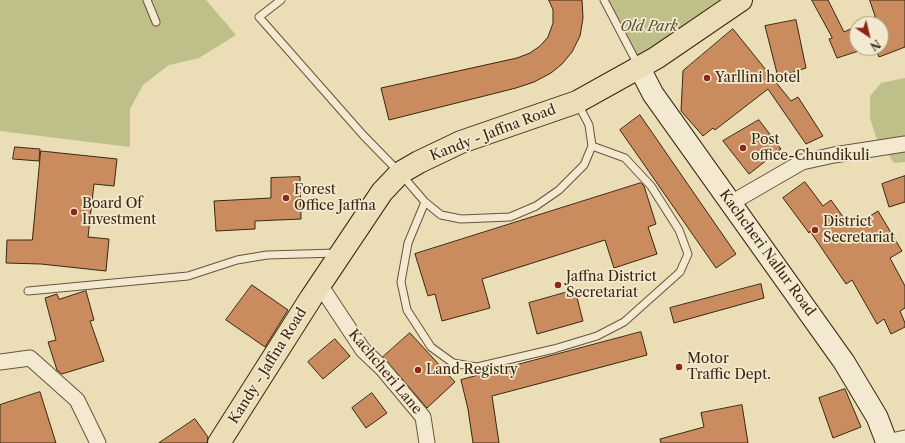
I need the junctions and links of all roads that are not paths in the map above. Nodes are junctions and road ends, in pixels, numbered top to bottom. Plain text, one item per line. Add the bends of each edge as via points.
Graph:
1 (147, 0) edge
2 (281, 0) edge
3 (604, 0) edge
4 (741, 0) edge
5 (156, 22) dead end
6 (639, 67) junction
7 (577, 102) junction
8 (905, 144) edge
9 (592, 146) junction
10 (400, 173) junction
11 (425, 202) junction
12 (731, 204) junction
13 (341, 253) junction
14 (320, 285) junction
15 (28, 291) dead end
16 (0, 362) edge
17 (893, 441) edge
18 (98, 443) edge
19 (219, 443) edge
20 (427, 443) edge

1 - 5 lane
2 - 10 lane via 259,17
3 - 6 lane
4 - 6 highway, Kandy - Jaffna Road
6 - 7 highway, Kandy - Jaffna Road
6 - 12 street, Kachcheri Nallur Road via 653,94
7 - 9 lane via 589,125
7 - 10 highway, Kandy - Jaffna Road via 461,142
8 - 12 street via 802,162
9 - 11 lane via 584,165 559,190 536,206 510,217 461,219 442,215
9 - 11 lane via 625,158 651,186 679,230 688,254 680,272 624,322 598,336 477,367 453,363 431,347 407,310 401,282 408,243
10 - 11 lane
10 - 13 highway, Kandy - Jaffna Road via 382,192
12 - 17 street, Kachcheri Nallur Road via 844,362
13 - 14 highway, Kandy - Jaffna Road
13 - 15 lane via 267,255 238,260 188,276
14 - 19 highway, Kandy - Jaffna Road
14 - 20 street, Kachcheri Lane via 364,350 423,417
16 - 18 street via 30,358 77,400

